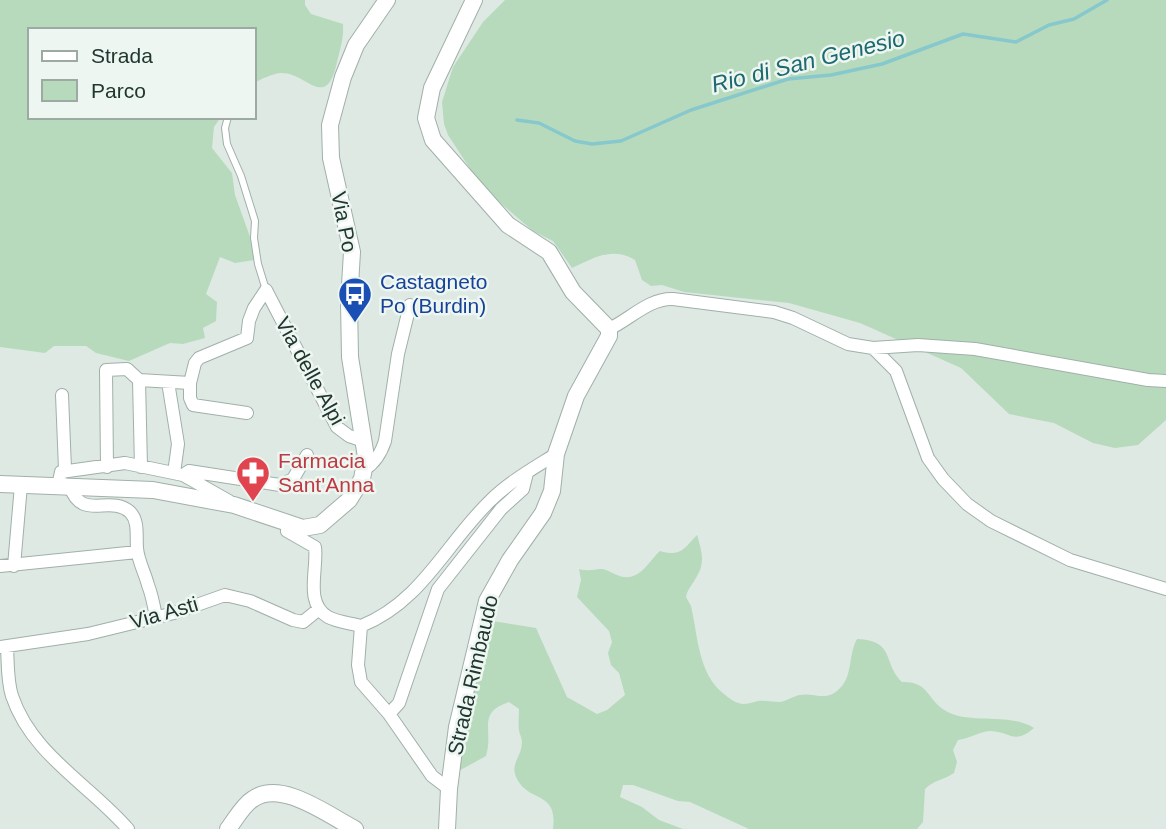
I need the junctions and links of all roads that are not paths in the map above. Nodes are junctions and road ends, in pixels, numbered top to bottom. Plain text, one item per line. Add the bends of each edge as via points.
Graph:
1 (387, 0) edge
2 (474, 0) edge
3 (227, 119) edge
4 (266, 290) junction
5 (410, 305) dead end
6 (609, 329) junction
7 (873, 348) junction
8 (139, 380) junction
9 (1166, 380) edge
10 (168, 382) junction
11 (190, 383) junction
12 (62, 395) dead end
13 (247, 413) dead end
14 (556, 454) junction
15 (307, 455) dead end
16 (365, 456) junction
17 (107, 467) junction
18 (141, 467) junction
19 (65, 469) junction
20 (527, 473) junction
21 (179, 474) junction
22 (0, 484) edge
23 (21, 485) junction
24 (64, 486) junction
25 (234, 505) junction
26 (288, 523) junction
27 (137, 552) junction
28 (0, 566) edge
29 (14, 566) junction
30 (1166, 589) edge
31 (319, 609) junction
32 (156, 617) junction
33 (361, 626) junction
34 (4, 647) edge
35 (389, 714) junction
36 (449, 789) junction
37 (128, 829) edge
38 (228, 829) edge
39 (355, 829) edge
40 (447, 829) edge

1 - 16 street, Via Po via 356,45 330,125 331,158 352,253 350,357
2 - 6 street via 432,88 426,118 433,140 509,225 549,252 573,292
3 - 4 lane, Via delle Alpi via 227,144 255,221 258,264
4 - 11 street, Via delle Alpi via 249,321 247,338 199,358
4 - 16 street, Via delle Alpi via 337,427
5 - 16 street via 385,441 372,465
6 - 7 street via 651,304 673,299 774,312 848,344
6 - 14 street, Strada Rimbaudo via 603,350 576,396
7 - 9 street via 975,349
7 - 30 street via 897,371 928,458 967,503 991,521 1070,560
8 - 10 street
8 - 17 street via 127,369 106,370
8 - 18 street
10 - 11 street
10 - 21 street
11 - 13 street via 193,405
12 - 19 street
14 - 20 street
14 - 36 street, Strada Rimbaudo via 552,491 543,513 486,601 457,727
15 - 21 street via 293,479 280,485 189,471
16 - 26 street via 354,494 320,525 303,528
17 - 18 street via 125,463
17 - 19 street
18 - 21 street
19 - 24 street via 61,472
20 - 33 street via 489,502 430,575 388,612
20 - 35 street via 523,489 501,509 438,589 399,703
21 - 25 street
22 - 23 street
23 - 24 street
23 - 29 street
24 - 25 street via 152,490
24 - 27 street via 82,504 130,512 136,522
25 - 26 street
26 - 31 street via 286,531 315,547 314,598
27 - 29 street
27 - 32 street
28 - 29 street
31 - 32 street, Via Asti via 303,622 225,595
31 - 33 street via 328,617
32 - 34 street, Via Asti via 88,634
33 - 35 street via 361,682
34 - 37 street via 12,696 30,732 53,761 109,807
35 - 36 street via 432,776
36 - 40 street, Strada Rimbaudo
38 - 39 street via 251,799 267,792 296,798

